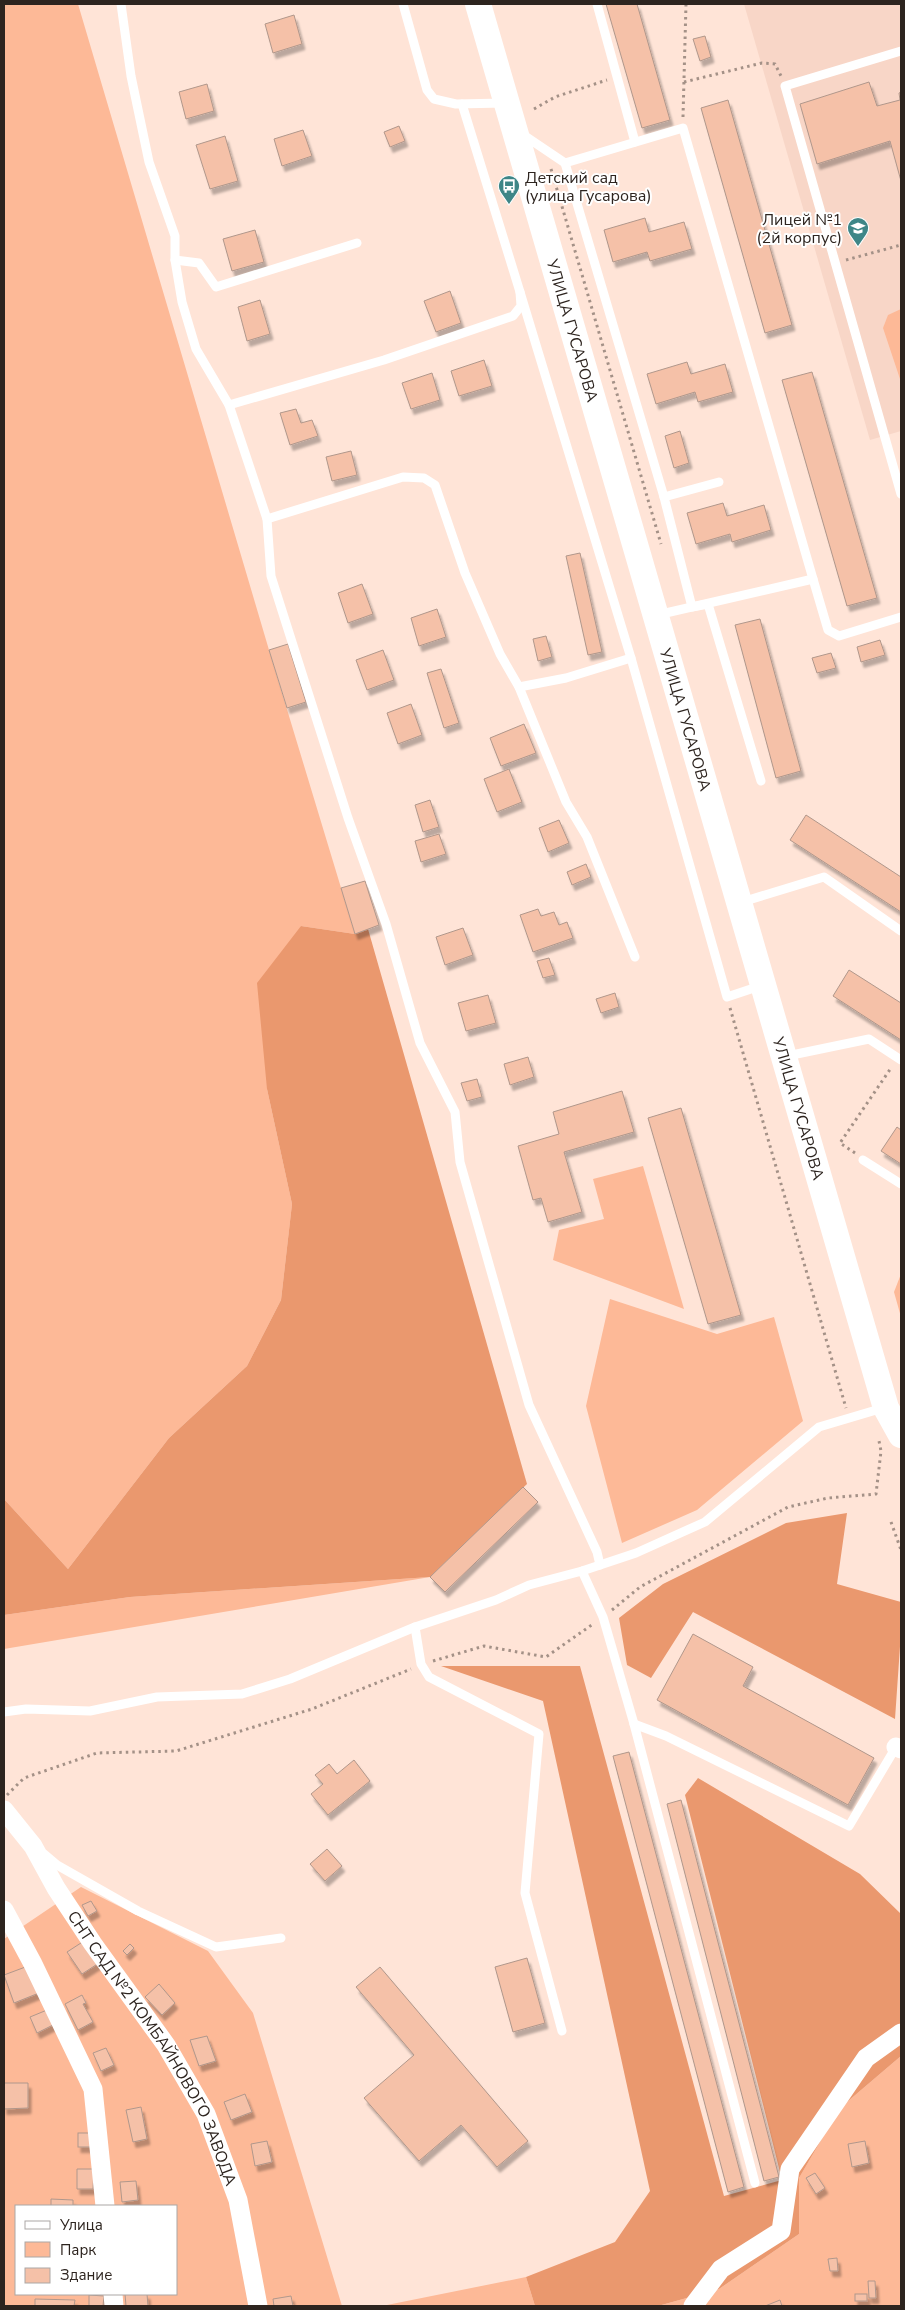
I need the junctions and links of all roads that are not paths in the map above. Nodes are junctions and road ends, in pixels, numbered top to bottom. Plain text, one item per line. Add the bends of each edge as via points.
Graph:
1 (121, 4) edge
2 (403, 4) edge
3 (478, 4) edge
4 (597, 4) edge
5 (901, 51) edge
6 (507, 103) junction
7 (462, 104) junction
8 (515, 130) junction
9 (636, 142) junction
10 (565, 163) junction
11 (356, 243) dead end
12 (176, 260) junction
13 (520, 292) junction
14 (229, 405) junction
15 (719, 482) dead end
16 (901, 494) edge
17 (664, 496) junction
18 (267, 518) junction
19 (813, 579) junction
20 (708, 604) junction
21 (692, 607) junction
22 (656, 615) junction
23 (901, 618) edge
24 (631, 658) junction
25 (519, 687) junction
26 (761, 781) dead end
27 (740, 902) junction
28 (901, 930) edge
29 (635, 956) dead end
30 (763, 985) junction
31 (783, 1057) junction
32 (900, 1059) edge
33 (863, 1160) road end
34 (901, 1184) edge
35 (879, 1410) junction
36 (900, 1434) edge
37 (600, 1565) junction
38 (582, 1571) junction
39 (415, 1627) junction
40 (4, 1712) edge
41 (634, 1724) junction
42 (898, 1748) edge
43 (4, 1810) edge
44 (33, 1846) junction
45 (6, 1918) edge
46 (281, 1938) dead end
47 (562, 2031) dead end
48 (901, 2033) edge
49 (755, 2183) dead end
50 (105, 2205) edge
51 (258, 2306) edge
52 (693, 2306) edge

1 - 12 lane via 131,76 149,162 175,236
2 - 7 lane via 427,90 434,99
3 - 6 street, УЛИЦА ГУСАРОВА
4 - 9 lane
5 - 16 lane via 785,86
6 - 7 lane
6 - 8 street, УЛИЦА ГУСАРОВА
7 - 13 lane
8 - 10 lane
8 - 22 street, УЛИЦА ГУСАРОВА
9 - 10 lane
9 - 19 lane via 683,128
10 - 17 lane
11 - 12 lane via 216,287 199,263
12 - 14 lane via 182,302 196,349
13 - 14 lane via 521,306 514,316 384,360
13 - 24 lane
14 - 18 lane
15 - 17 lane
17 - 21 lane
18 - 25 lane via 403,477 424,478 435,485 466,573 500,654
18 - 37 lane via 271,576 348,818 386,924 420,1044 455,1112 460,1162 529,1405 597,1552
19 - 20 lane
19 - 23 lane via 828,630 839,636
20 - 21 lane
20 - 26 lane
21 - 22 lane
22 - 27 street, УЛИЦА ГУСАРОВА
24 - 25 lane via 566,678
24 - 30 lane via 727,997
25 - 29 lane via 566,802 587,837
27 - 28 lane via 824,877
27 - 30 street, УЛИЦА ГУСАРОВА
30 - 31 street, УЛИЦА ГУСАРОВА
31 - 32 lane via 870,1039
31 - 35 street, УЛИЦА ГУСАРОВА
33 - 34 lane
35 - 36 street, УЛИЦА ГУСАРОВА
35 - 37 lane via 819,1427 705,1522 636,1553
37 - 38 lane
38 - 39 lane via 529,1585 496,1600
38 - 41 lane via 603,1617
39 - 40 lane via 290,1679 242,1694 157,1697 90,1711 26,1709
39 - 47 lane via 421,1664 429,1678 539,1734 525,1893
41 - 42 lane via 666,1736 849,1826
41 - 49 lane
43 - 44 street, СНТ САД №2 КОМБАЙНОВОГО ЗАВОДА
44 - 46 lane via 57,1865 138,1911 216,1948
44 - 51 street, СНТ САД №2 КОМБАЙНОВОГО ЗАВОДА via 93,1944 166,2045 206,2114 238,2200
45 - 50 street via 33,1964 93,2090
48 - 52 street via 866,2058 790,2168 781,2231 721,2270

